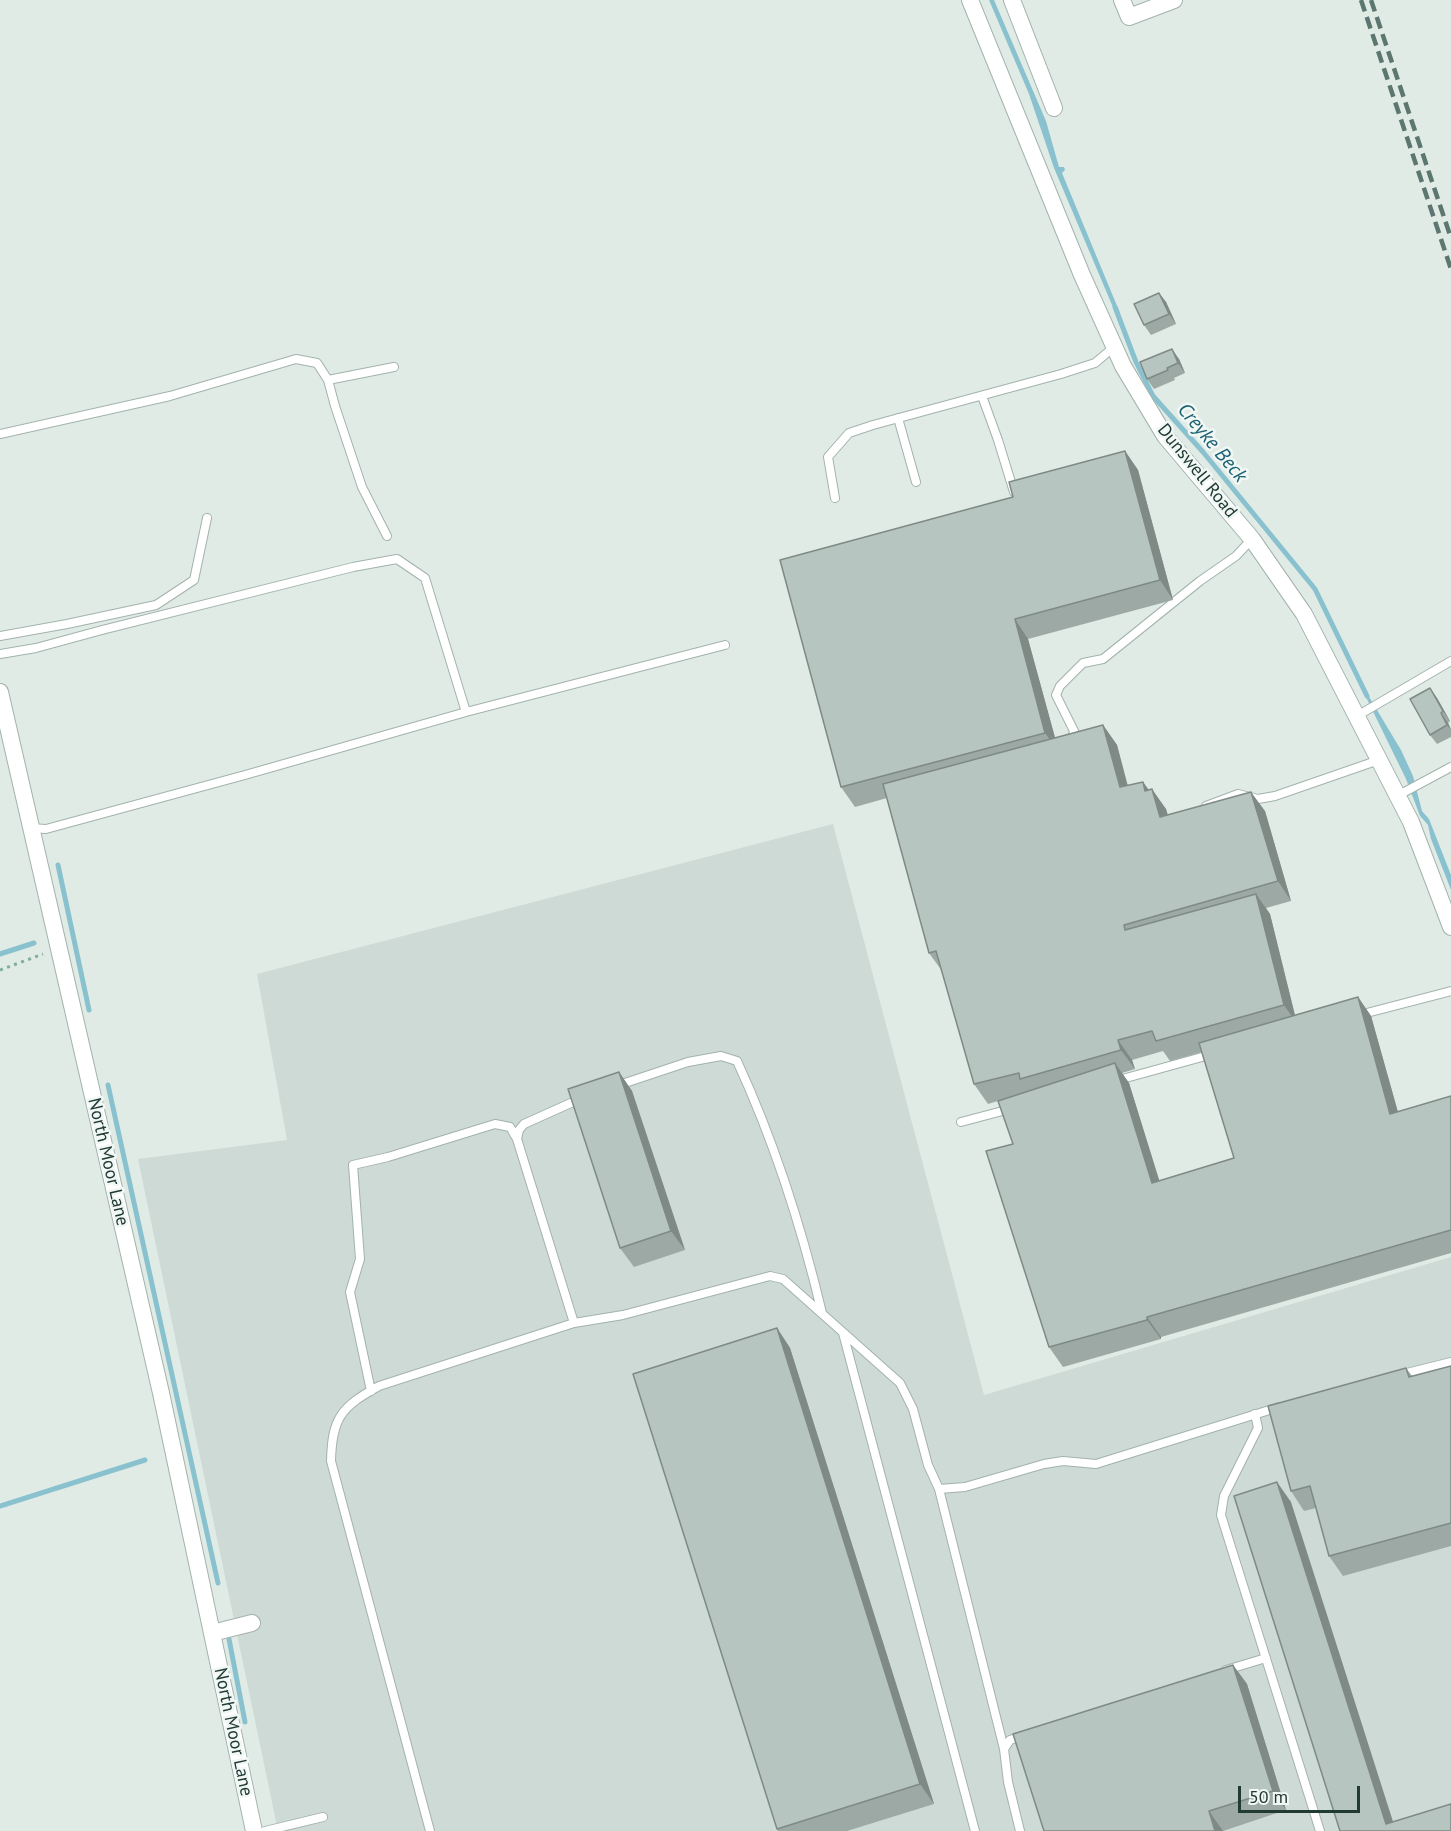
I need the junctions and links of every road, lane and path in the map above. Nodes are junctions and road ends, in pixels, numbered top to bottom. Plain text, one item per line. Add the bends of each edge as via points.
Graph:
1 (970, 0) edge
2 (1012, 0) edge
3 (1122, 0) edge
4 (1174, 0) edge
5 (1054, 108) dead end
6 (1114, 347) junction
7 (394, 367) dead end
8 (328, 380) junction
9 (982, 396) junction
10 (898, 418) junction
11 (0, 434) edge
12 (916, 482) dead end
13 (835, 498) dead end
14 (1011, 500) edge
15 (207, 518) dead end
16 (387, 536) dead end
17 (1252, 539) junction
18 (0, 636) edge
19 (725, 645) dead end
20 (0, 654) edge
21 (1451, 661) edge
22 (0, 692) edge
23 (466, 712) junction
24 (1362, 713) junction
25 (3, 722) edge
26 (1070, 746) edge
27 (1379, 760) junction
28 (1451, 766) edge
29 (1402, 794) junction
30 (1198, 811) edge
31 (31, 828) junction
32 (1451, 927) edge
33 (59, 947) junction
34 (0, 970) edge
35 (1451, 990) edge
36 (1348, 1018) edge
37 (1223, 1052) edge
38 (1109, 1082) edge
39 (603, 1091) edge
40 (592, 1095) edge
41 (1018, 1107) edge
42 (961, 1122) dead end
43 (518, 1139) junction
44 (822, 1313) junction
45 (574, 1323) junction
46 (843, 1332) junction
47 (1451, 1362) edge
48 (1393, 1377) edge
49 (371, 1391) junction
50 (1289, 1405) edge
51 (1255, 1414) junction
52 (939, 1489) junction
53 (252, 1623) dead end
54 (212, 1632) junction
55 (1266, 1658) junction
56 (1213, 1675) edge
57 (1031, 1733) edge
58 (1004, 1749) junction
59 (323, 1817) dead end
60 (254, 1831) edge
61 (265, 1831) edge
62 (430, 1831) edge
63 (975, 1831) edge
64 (1020, 1831) edge
65 (1320, 1831) edge

1 - 6 street, Dunswell Road
2 - 5 street
3 - 4 street via 1129,17
6 - 9 lane via 1095,363
6 - 17 street, Dunswell Road via 1165,436
7 - 8 lane
8 - 11 lane via 317,363 296,359 170,396
8 - 16 lane via 362,487
9 - 10 lane
9 - 14 lane via 1012,484
10 - 12 lane
10 - 13 lane via 849,433 837,444 828,457
15 - 18 lane via 194,580 156,604
17 - 24 street, Dunswell Road via 1304,614
17 - 26 lane via 1236,556 1102,659 1083,663 1060,686 1056,695 1074,731
19 - 23 lane
20 - 23 lane via 397,559 425,578
21 - 24 lane
22 - 25 street, North Moor Lane
23 - 31 lane via 69,823
24 - 27 street, Dunswell Road
25 - 31 street, North Moor Lane
27 - 29 street, Dunswell Road
27 - 30 lane via 1275,796 1258,799 1238,794
28 - 29 lane
29 - 32 street, Dunswell Road
31 - 33 street, North Moor Lane
33 - 34 path
33 - 54 street, North Moor Lane
35 - 36 lane
37 - 38 lane
39 - 44 lane via 688,1062 721,1056 737,1061 778,1167
40 - 43 lane via 524,1124
41 - 42 lane
43 - 45 lane
43 - 49 lane via 510,1127 495,1124 353,1165 360,1259 350,1292
44 - 45 lane via 783,1279 770,1276 623,1316
44 - 46 lane
45 - 49 lane
46 - 52 lane via 900,1383 913,1409
46 - 63 lane
47 - 48 lane
49 - 62 lane via 357,1398 341,1415 332,1435 331,1461
50 - 51 lane
51 - 52 lane via 1096,1464 1044,1464 965,1487
51 - 55 lane via 1258,1428 1224,1496 1221,1515
52 - 58 lane
53 - 54 street
54 - 60 street, North Moor Lane
55 - 56 lane
55 - 65 lane
57 - 58 lane via 1010,1740
58 - 64 lane
59 - 61 lane

